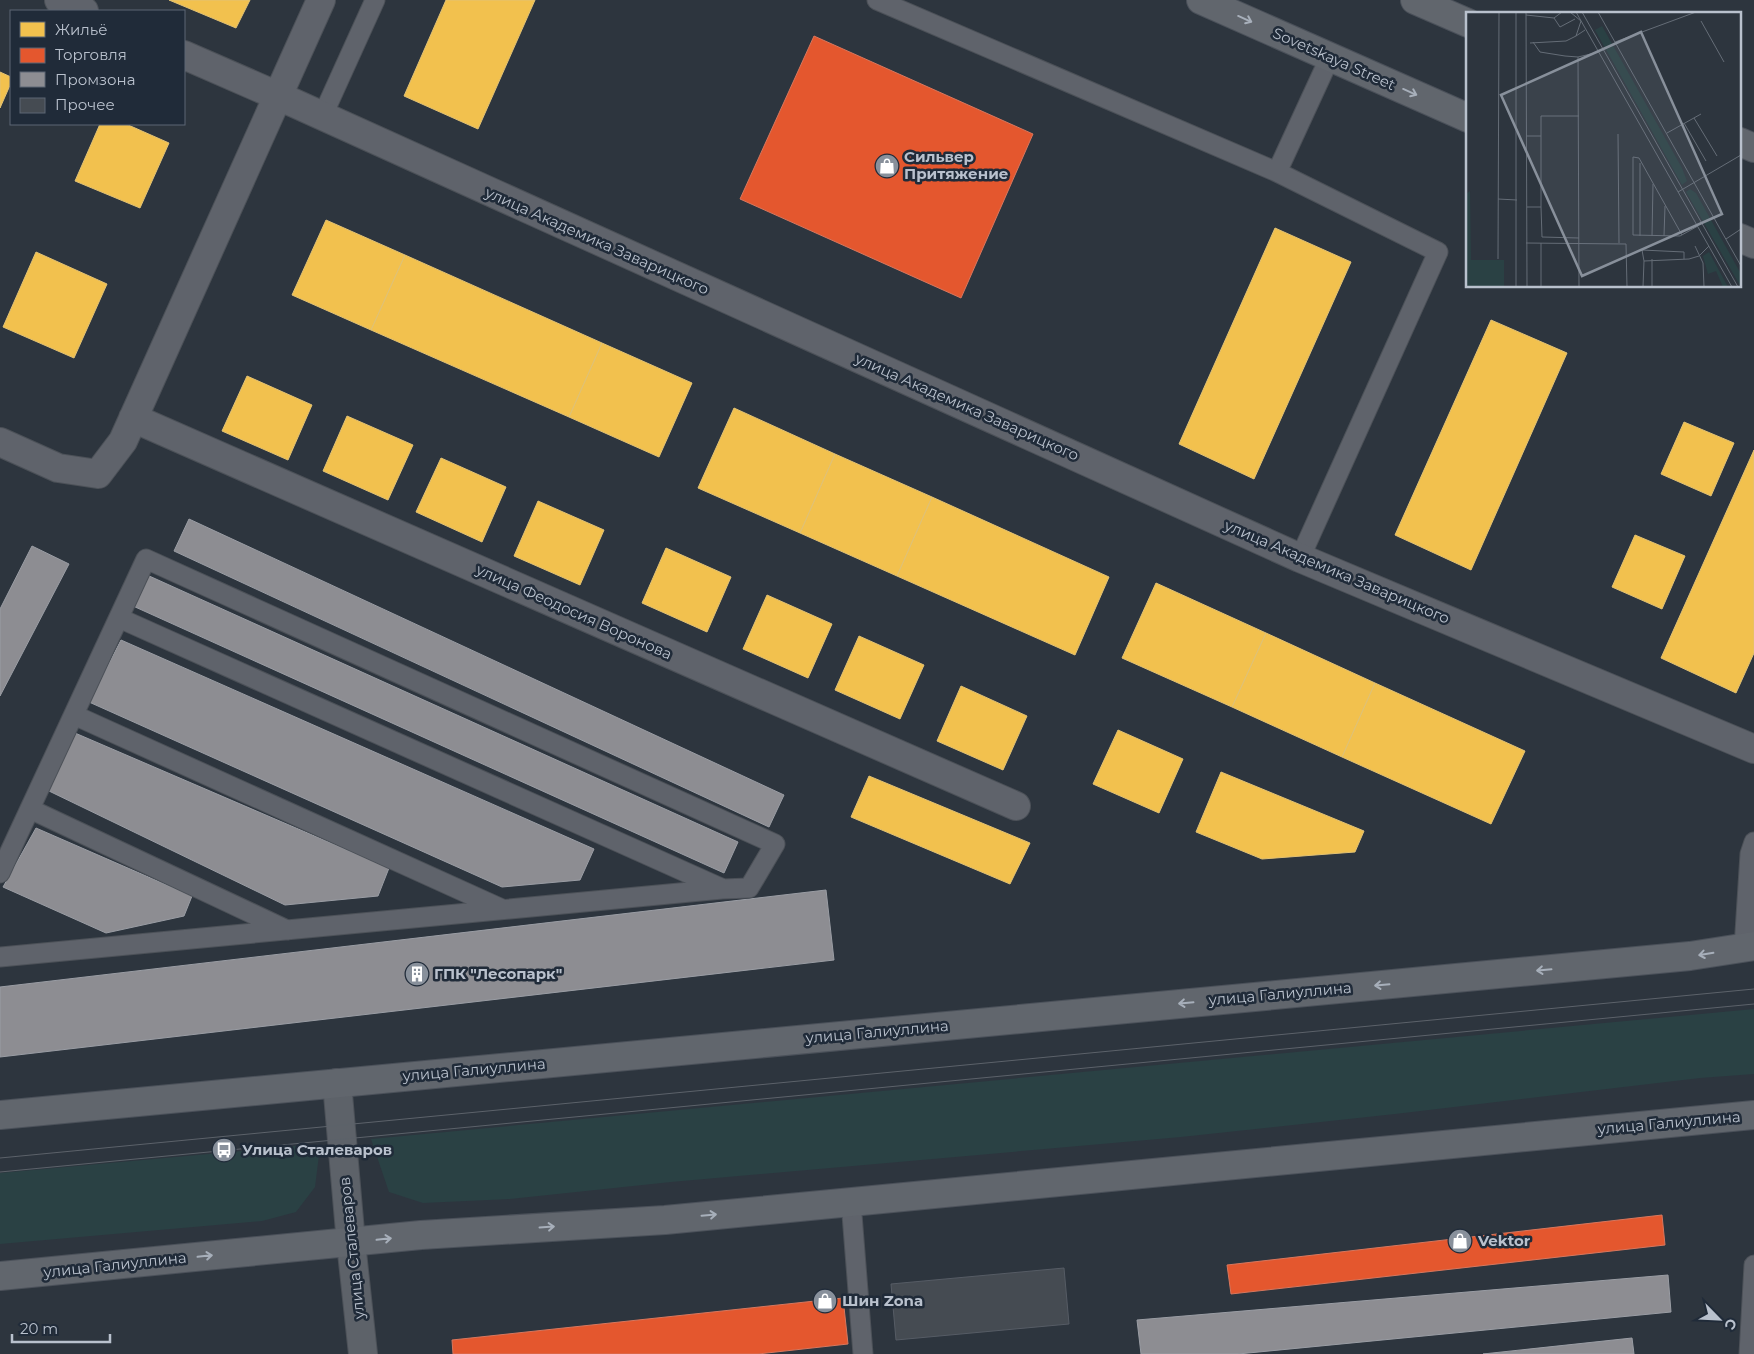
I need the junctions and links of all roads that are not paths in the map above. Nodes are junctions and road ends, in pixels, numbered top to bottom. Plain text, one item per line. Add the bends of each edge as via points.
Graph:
1 (59, 0) edge
2 (321, 0) edge
3 (375, 0) edge
4 (877, 0) edge
5 (1201, 0) edge
6 (1415, 0) edge
7 (82, 10) edge
8 (1466, 22) edge
9 (185, 55) edge
10 (1330, 57) junction
11 (277, 96) junction
12 (322, 117) junction
13 (1466, 117) edge
14 (1742, 143) edge
15 (1754, 148) edge
16 (1277, 172) junction
17 (1742, 239) edge
18 (1754, 244) edge
19 (133, 418) junction
20 (0, 442) edge
21 (1300, 558) junction
22 (118, 618) junction
23 (74, 715) junction
24 (1754, 749) edge
25 (1016, 806) dead end
26 (30, 809) junction
27 (1754, 842) edge
28 (0, 873) edge
29 (722, 889) junction
30 (504, 910) junction
31 (288, 930) junction
32 (1749, 947) edge
33 (0, 957) edge
34 (337, 1083) junction
35 (0, 1115) edge
36 (1754, 1115) edge
37 (851, 1202) junction
38 (351, 1243) junction
39 (1754, 1265) edge
40 (0, 1276) edge
41 (363, 1354) edge
42 (863, 1354) edge
43 (1749, 1354) edge

1 - 7 street
2 - 11 street
3 - 12 lane
4 - 16 lane
5 -> 10 main road, Sovetskaya Street
6 - 8 main road
9 - 11 street, улица Академика Заварицкого
10 -> 13 main road, Sovetskaya Street
10 - 16 lane
11 - 12 street, улица Академика Заварицкого
11 - 19 street
12 - 21 street, улица Академика Заварицкого
14 - 15 main road
16 - 21 lane via 1438,252
17 - 18 main road
19 - 20 street via 123,441 98,474 58,468
19 - 25 street, улица Феодосия Воронова
21 - 24 street, улица Академика Заварицкого
22 - 23 lane
22 - 29 lane
22 - 29 lane via 146,559 776,844 749,888
23 - 26 lane
23 - 30 lane
26 - 28 lane
26 - 31 lane
27 - 32 lane via 1750,854
29 - 30 lane
30 - 31 lane
31 - 33 lane
32 -> 34 main road, улица Галиуллина via 1680,957
34 - 35 main road, улица Галиуллина
34 - 38 main road, улица Сталеваров
36 - 37 main road, улица Галиуллина
38 -> 37 main road, улица Галиуллина via 665,1220
37 - 42 lane
40 -> 38 main road, улица Галиуллина
38 - 41 main road, улица Сталеваров
39 - 43 lane

